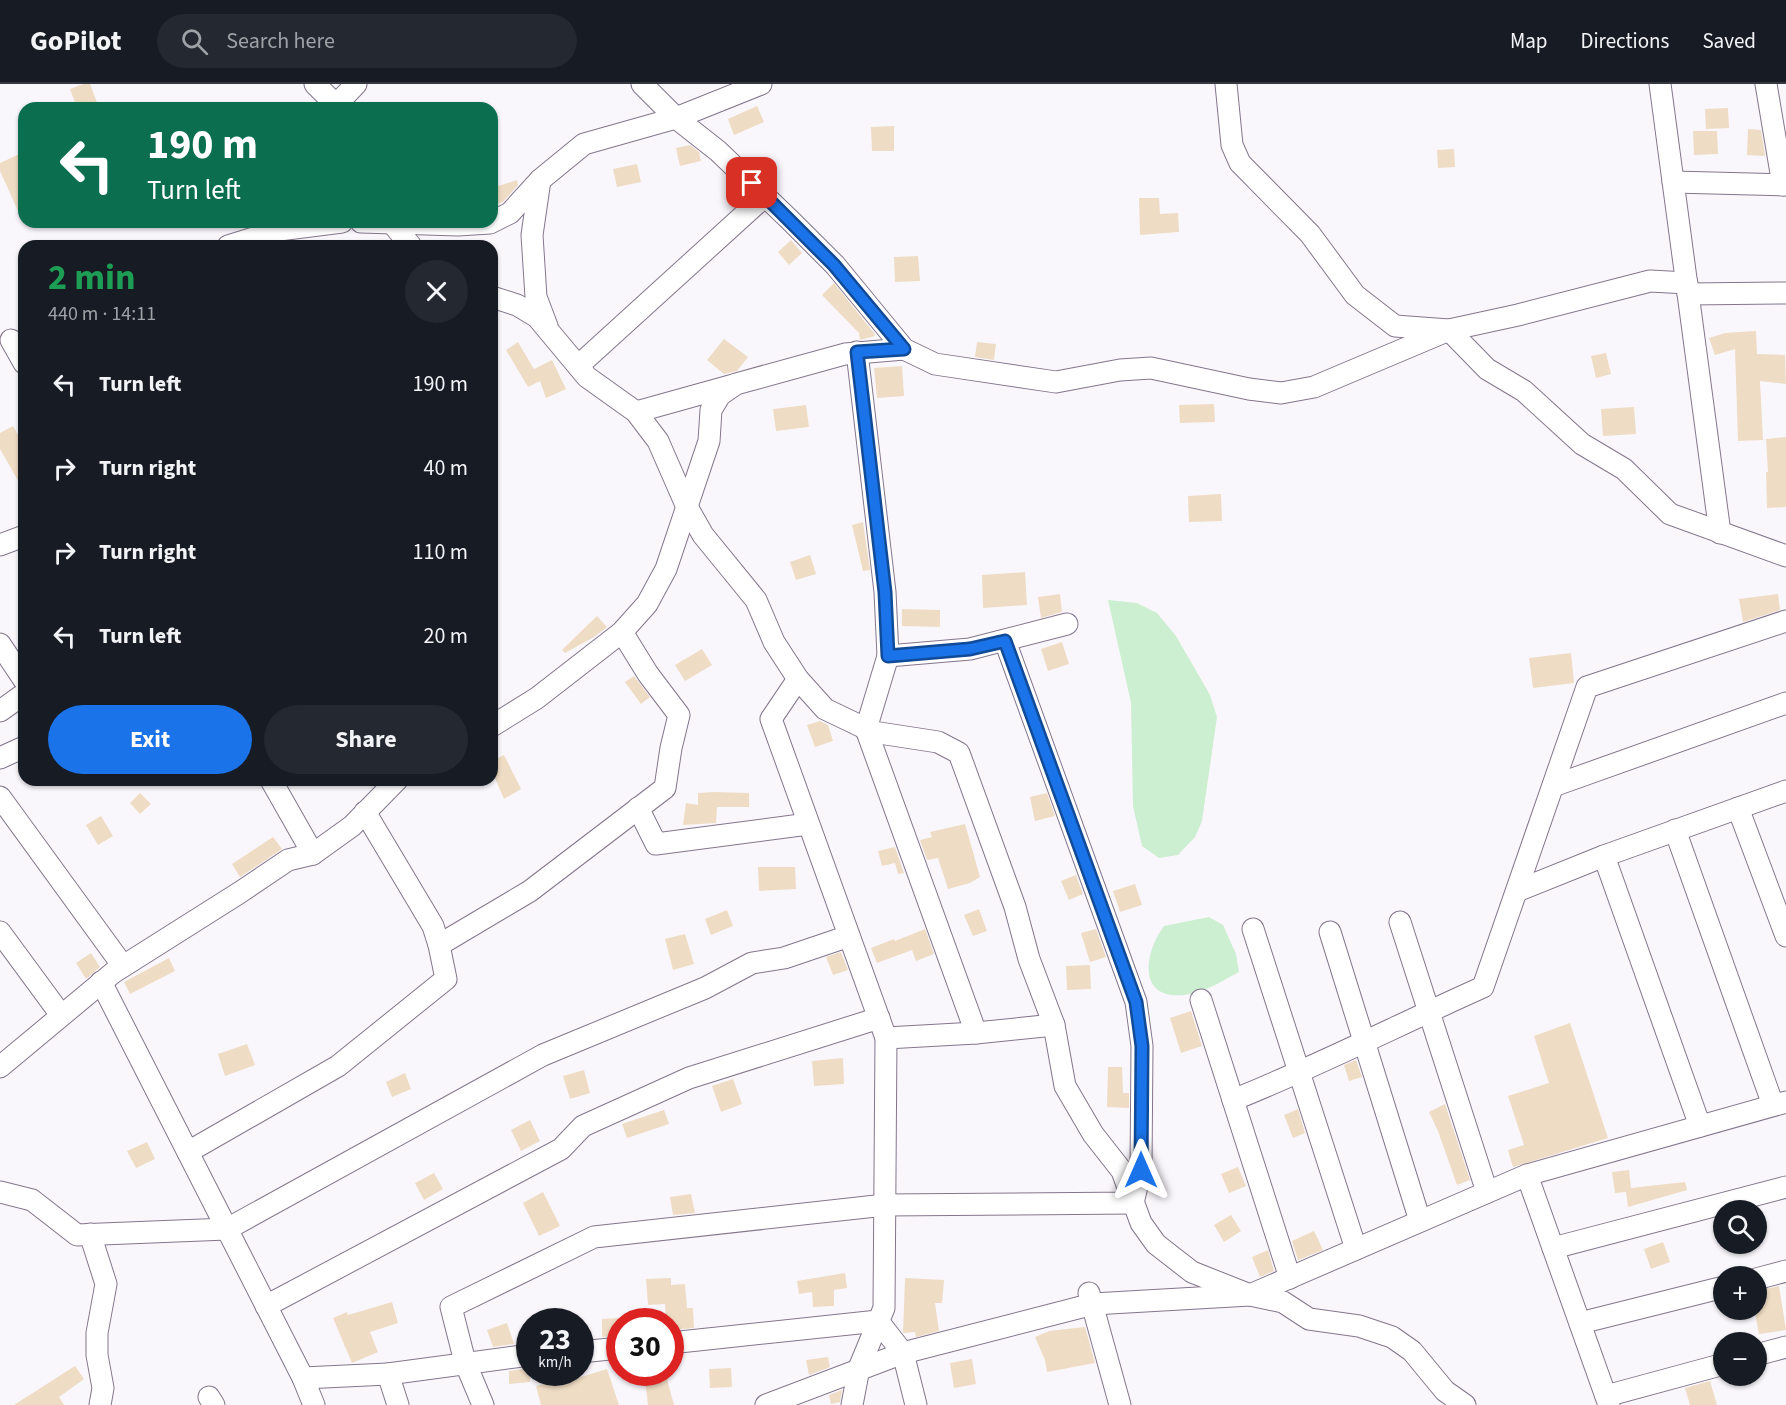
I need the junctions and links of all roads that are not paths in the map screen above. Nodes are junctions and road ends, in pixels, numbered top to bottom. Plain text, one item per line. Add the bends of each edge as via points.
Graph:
1 (315, 84) edge
2 (356, 84) edge
3 (642, 84) edge
4 (761, 84) edge
5 (1227, 84) edge
6 (1660, 84) edge
7 (1766, 84) edge
8 (332, 102) edge
9 (341, 102) edge
10 (676, 117) junction
11 (540, 180) junction
12 (1674, 182) junction
13 (1784, 185) edge
14 (765, 196) junction
15 (498, 219) edge
16 (295, 228) edge
17 (396, 228) edge
18 (247, 240) edge
19 (406, 240) edge
20 (1688, 289) junction
21 (1786, 293) edge
22 (498, 299) edge
23 (548, 330) junction
24 (1449, 330) junction
25 (904, 349) junction
26 (857, 352) junction
27 (578, 366) junction
28 (736, 384) junction
29 (636, 412) junction
30 (686, 505) junction
31 (1720, 533) junction
32 (18, 538) edge
33 (0, 545) edge
34 (1786, 556) edge
35 (1786, 621) edge
36 (1067, 624) dead end
37 (622, 632) junction
38 (1005, 641) junction
39 (0, 644) edge
40 (888, 656) junction
41 (18, 671) edge
42 (798, 679) junction
43 (18, 698) edge
44 (1786, 703) edge
45 (0, 711) edge
46 (498, 722) edge
47 (866, 729) junction
48 (18, 750) edge
49 (0, 758) edge
50 (275, 786) edge
51 (391, 786) edge
52 (1553, 786) junction
53 (1786, 791) edge
54 (0, 797) edge
55 (638, 808) junction
56 (1738, 808) junction
57 (365, 812) junction
58 (808, 824) junction
59 (1675, 830) junction
60 (313, 854) junction
61 (1604, 856) junction
62 (1517, 891) junction
63 (1400, 922) dead end
64 (1253, 930) dead end
65 (0, 932) edge
66 (1330, 932) dead end
67 (849, 936) junction
68 (1786, 936) edge
69 (439, 945) junction
70 (123, 966) junction
71 (101, 982) junction
72 (1201, 1000) dead end
73 (1429, 1012) junction
74 (61, 1015) junction
75 (879, 1018) junction
76 (1054, 1025) junction
77 (976, 1033) junction
78 (886, 1038) junction
79 (1364, 1041) junction
80 (0, 1067) edge
81 (1300, 1073) junction
82 (1233, 1100) junction
83 (1779, 1104) edge
84 (1700, 1126) junction
85 (188, 1152) junction
86 (1527, 1175) junction
87 (1786, 1187) edge
88 (0, 1192) edge
89 (1487, 1192) junction
90 (1133, 1203) junction
91 (885, 1205) junction
92 (1420, 1221) junction
93 (227, 1229) junction
94 (90, 1234) junction
95 (1553, 1248) junction
96 (1356, 1249) junction
97 (1786, 1271) edge
98 (1767, 1276) edge
99 (1290, 1278) junction
100 (1713, 1290) edge
101 (1250, 1295) junction
102 (1091, 1298) junction
103 (266, 1306) junction
104 (878, 1321) junction
105 (1580, 1323) junction
106 (684, 1342) edge
107 (1786, 1347) edge
108 (1767, 1352) edge
109 (903, 1353) junction
110 (516, 1357) edge
111 (465, 1362) junction
112 (1713, 1367) edge
113 (858, 1368) junction
114 (388, 1374) junction
115 (303, 1378) junction
116 (1607, 1401) edge
117 (100, 1405) edge
118 (314, 1405) edge
119 (399, 1405) edge
120 (483, 1405) edge
121 (766, 1405) edge
122 (852, 1405) edge
123 (916, 1405) edge
124 (1120, 1405) edge
125 (1465, 1405) edge

1 - 8 street
2 - 9 street
3 - 10 street
4 - 10 street
5 - 24 street via 1232,145 1240,163 1310,234 1355,295 1395,326
6 - 12 street
7 - 13 street
10 - 11 street via 584,144
10 - 14 street
11 - 15 street via 510,213
11 - 23 street via 532,235 536,297
12 - 13 street
12 - 20 street
14 - 25 street via 834,265
14 - 27 street
16 - 18 street
17 - 19 street
20 - 21 street
20 - 24 street via 1650,281
20 - 31 street
22 - 23 street via 537,317
23 - 27 street
24 - 25 street via 1314,387 1281,393 1151,368 1056,382 935,364
24 - 31 street via 1487,369 1524,391 1582,444 1624,469 1670,514
25 - 26 street
26 - 28 street
26 - 40 street via 885,592
27 - 29 street via 587,377
28 - 29 street
28 - 30 street via 720,395 711,410 709,441
29 - 30 street via 658,441
30 - 37 street via 666,569 647,604
30 - 42 street via 703,535 756,600 774,642
31 - 34 street
32 - 33 street
35 - 52 street via 1587,687
36 - 38 street
37 - 46 street via 537,698
37 - 55 street via 679,715 665,788
38 - 40 street via 970,649
38 - 90 street via 1136,1002 1142,1046 1141,1170
39 - 41 street
40 - 47 street
42 - 47 street via 825,708
42 - 58 street via 771,719
43 - 45 street
44 - 52 street
47 - 76 street via 938,742 959,753
47 - 77 street
48 - 49 street
50 - 60 street
51 - 57 street
52 - 62 street
53 - 56 street
54 - 70 street
55 - 58 street via 656,844
55 - 69 street via 530,891
56 - 59 street
56 - 68 street
57 - 60 street
57 - 69 street via 433,926
58 - 67 street
59 - 61 street
59 - 83 street
60 - 70 street via 288,860
61 - 62 street
61 - 84 street
62 - 73 street via 1483,987
63 - 73 street
64 - 81 street
65 - 74 street
66 - 79 street
67 - 75 street
67 - 93 street via 784,958 752,963 705,988 543,1055
69 - 85 street via 446,979 338,1066
70 - 71 street
71 - 74 street
71 - 85 street
72 - 82 street
73 - 79 street
73 - 89 street
74 - 80 street
75 - 78 street
75 - 103 street via 689,1078 583,1126 561,1149
76 - 77 street
76 - 90 street via 1065,1086 1093,1134 1122,1171
77 - 78 street
78 - 91 street
79 - 81 street
79 - 92 street
81 - 82 street
81 - 96 street
82 - 99 street
83 - 84 street
84 - 86 street
85 - 93 street
86 - 89 street
86 - 95 street
87 - 95 street
88 - 94 street via 33,1200 77,1234
89 - 92 street
90 - 91 street
90 - 101 street via 1156,1244 1192,1272
91 - 104 street via 884,1308
91 - 111 street via 594,1237 451,1307
92 - 96 street
93 - 94 street
93 - 103 street
94 - 117 street via 106,1284 97,1333 103,1389
95 - 105 street
96 - 99 street
97 - 98 street
99 - 101 street
100 - 105 street
101 - 102 street
101 - 125 street via 1283,1302 1309,1319 1359,1326 1392,1336 1412,1351 1445,1391
102 - 109 street
102 - 124 street
103 - 115 street
104 - 106 street
104 - 109 street
104 - 113 street
105 - 116 street
107 - 108 street
109 - 113 street
109 - 123 street
110 - 111 street
111 - 114 street
111 - 120 street
112 - 116 street
113 - 121 street
113 - 122 street
114 - 115 street
114 - 119 street
115 - 118 street

